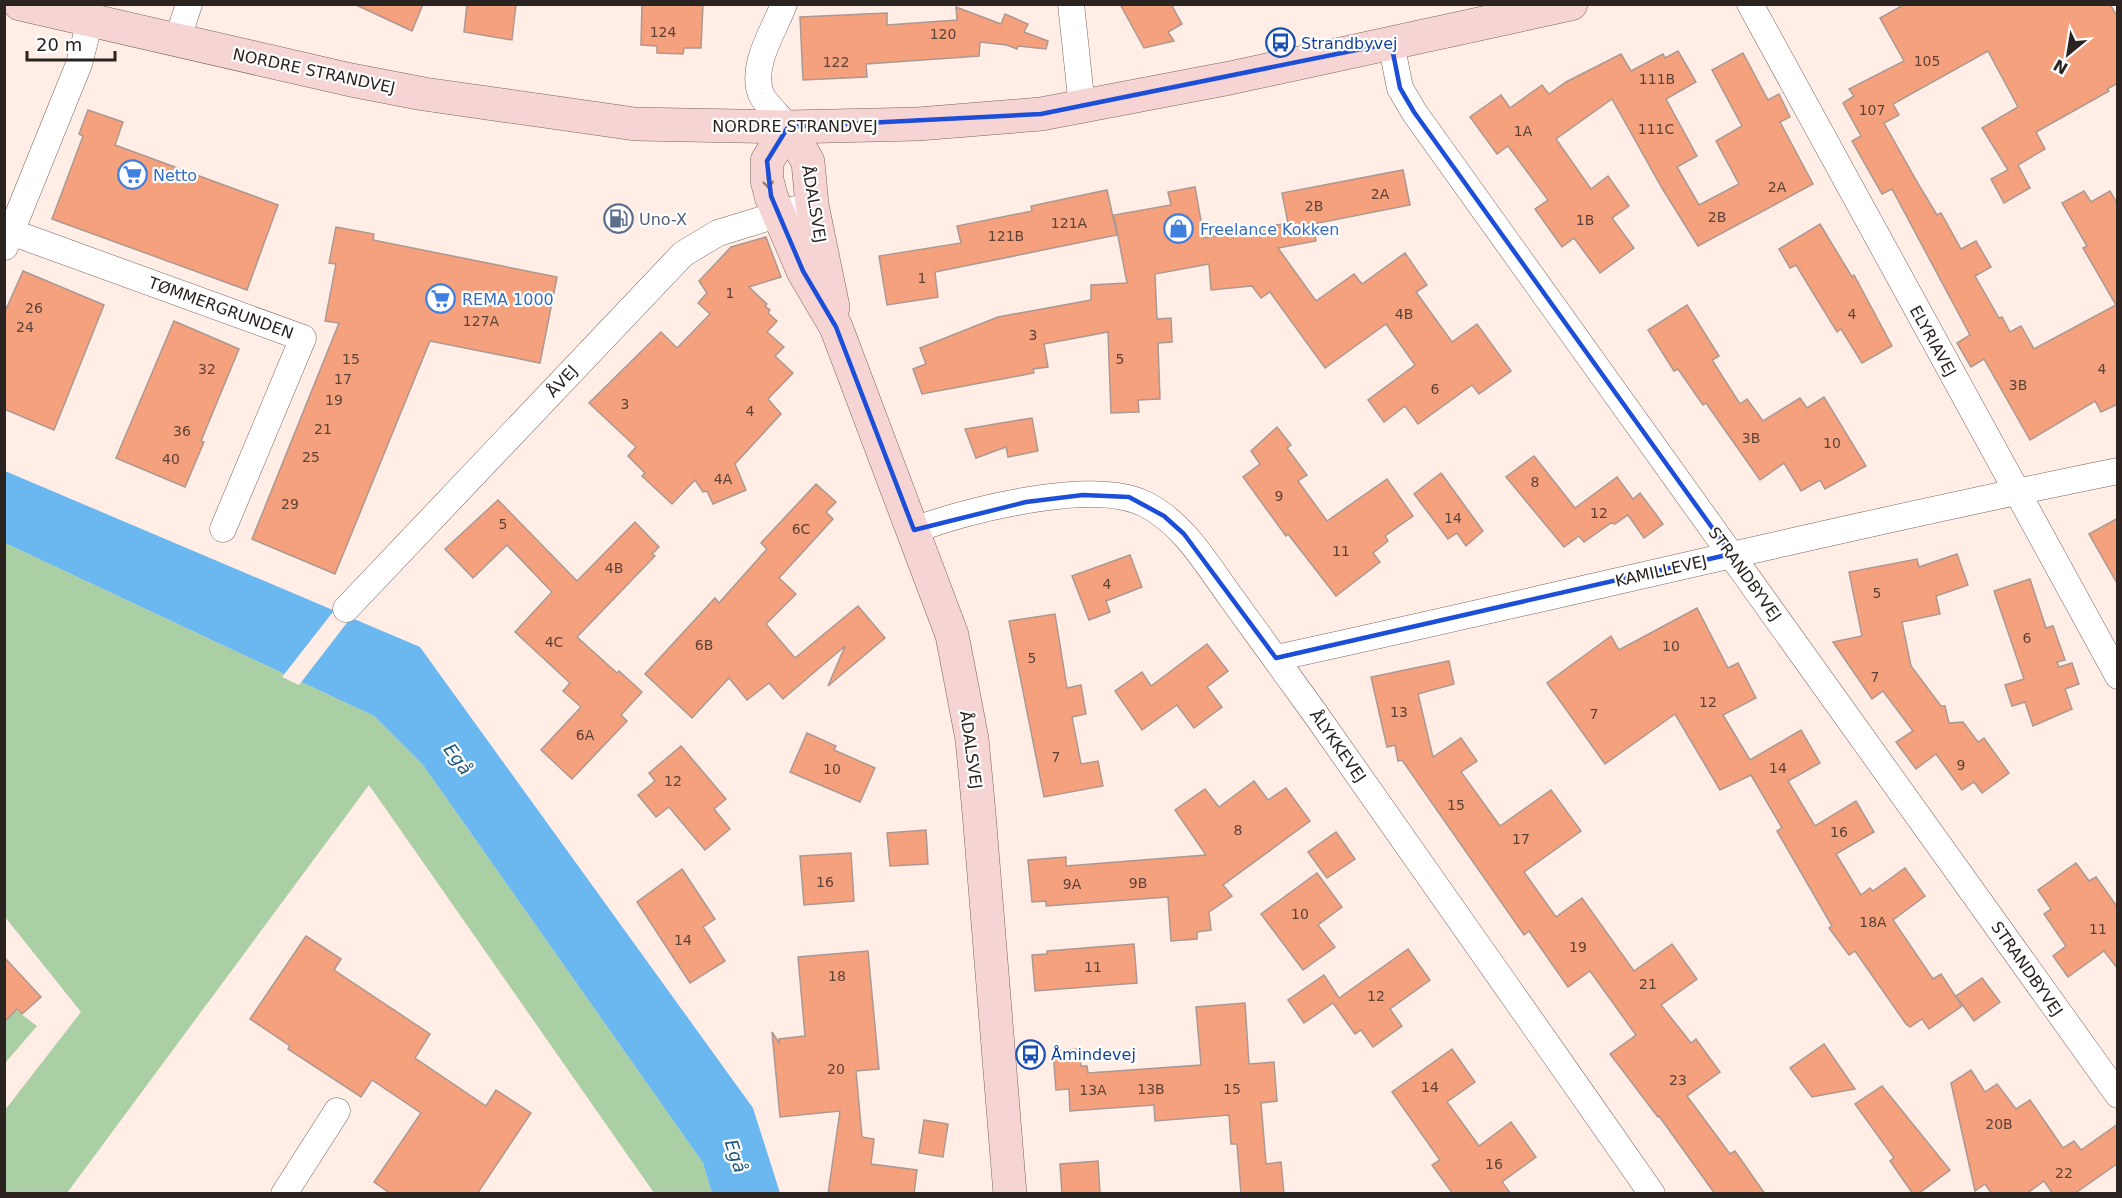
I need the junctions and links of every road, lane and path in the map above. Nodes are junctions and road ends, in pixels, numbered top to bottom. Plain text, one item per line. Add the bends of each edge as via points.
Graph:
1 (20, 4) edge
2 (189, 4) edge
3 (784, 4) edge
4 (1071, 4) edge
5 (1571, 4) edge
6 (1750, 4) edge
7 (90, 21) junction
8 (177, 42) junction
9 (1391, 44) junction
10 (1082, 107) junction
11 (788, 127) junction
12 (812, 205) junction
13 (779, 214) junction
14 (8, 240) edge
15 (836, 327) junction
16 (2118, 471) edge
17 (2016, 492) junction
18 (223, 529) dead end
19 (914, 530) junction
20 (1731, 554) junction
21 (346, 609) dead end
22 (1276, 658) junction
23 (2118, 676) edge
24 (2118, 1095) edge
25 (337, 1111) dead end
26 (284, 1194) edge
27 (1010, 1194) edge
28 (1652, 1194) edge

1 - 7 street, NORDRE STRANDVEJ
2 - 8 street
3 - 11 street via 761,60 758,78 762,95
4 - 10 street
5 - 9 street, NORDRE STRANDVEJ
6 - 17 street, ELYRIAVEJ
7 - 8 street, NORDRE STRANDVEJ
7 - 14 street, TØMMERGRUNDEN via 80,64
8 - 11 street, NORDRE STRANDVEJ via 390,88 545,112 635,124
9 - 10 street, NORDRE STRANDVEJ
9 - 20 street, STRANDBYVEJ via 1400,88 1414,112
10 - 11 street, NORDRE STRANDVEJ via 958,122
11 - 12 street, ÅDALSVEJ via 808,162
11 -> 13 street, ÅDALSVEJ via 767,161 767,180
12 - 13 street, ÅVEJ
12 - 15 street, ÅDALSVEJ
13 - 15 street, ÅDALSVEJ via 803,271
13 - 21 street, ÅVEJ via 718,233 683,254
14 - 18 street, TØMMERGRUNDEN via 303,338
15 - 19 street, ÅDALSVEJ
16 - 17 street, KAMILLEVEJ
17 - 20 street, KAMILLEVEJ
17 - 23 street, ELYRIAVEJ
19 - 22 street, ÅLYKKEVEJ via 946,518 1026,502 1083,495 1129,497 1164,516 1184,534
19 - 27 street, ÅDALSVEJ via 952,635 972,739
20 - 22 street, KAMILLEVEJ
20 - 24 street, STRANDBYVEJ
22 - 28 street, ÅLYKKEVEJ
25 - 26 street

